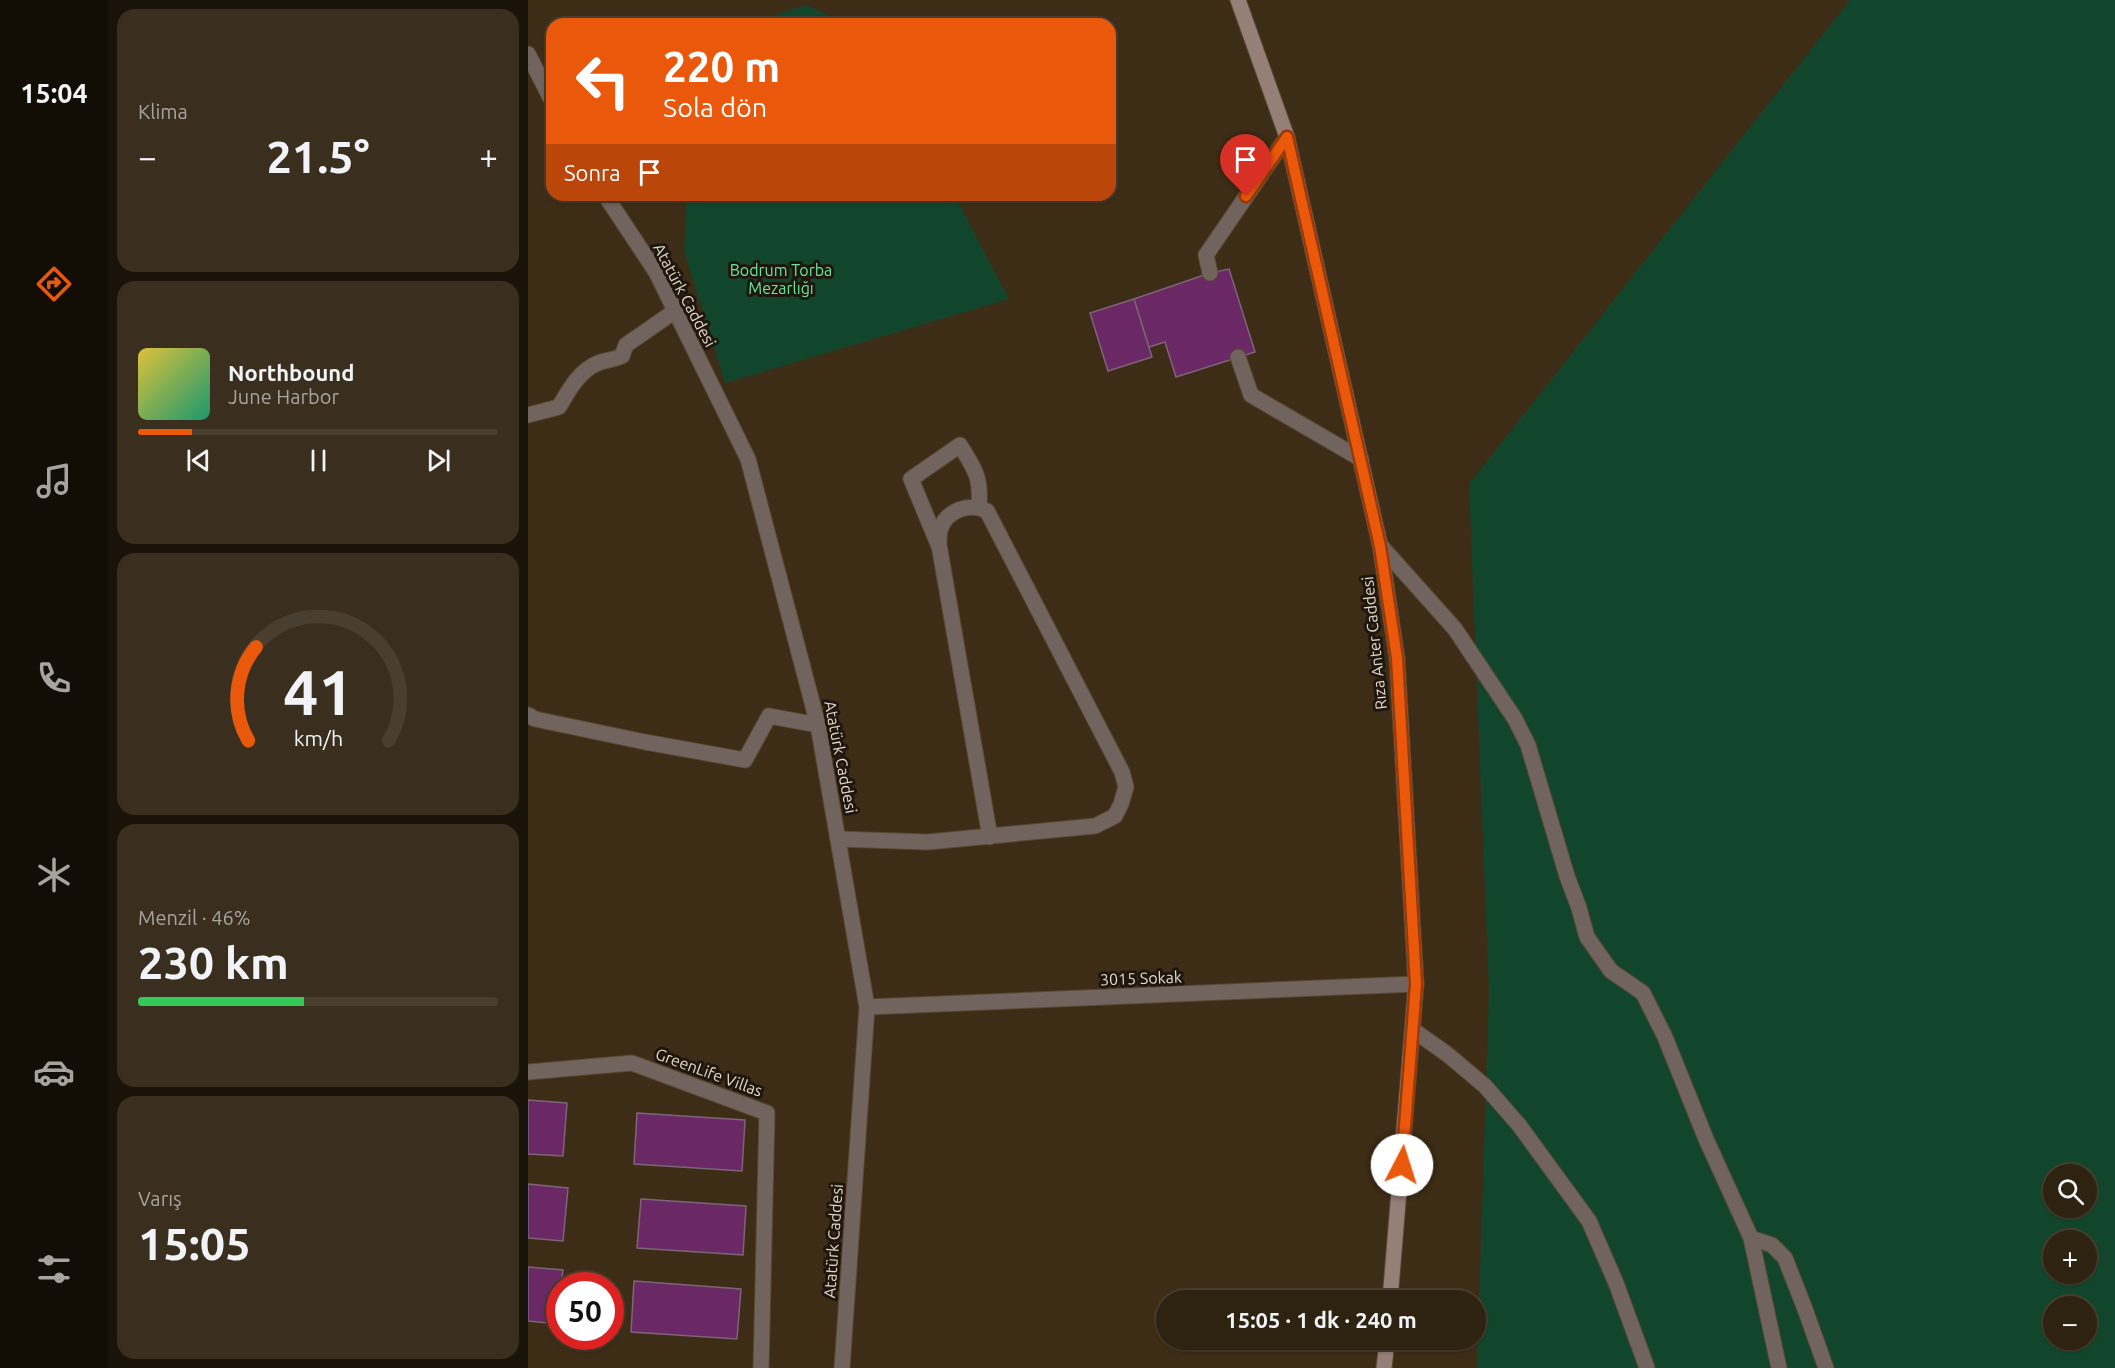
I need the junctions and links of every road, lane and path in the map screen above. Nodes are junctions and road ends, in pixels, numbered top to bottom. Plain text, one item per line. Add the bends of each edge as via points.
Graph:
1 (1238, 0) edge
2 (528, 54) edge
3 (546, 89) edge
4 (1287, 137) junction
5 (609, 201) edge
6 (1210, 273) dead end
7 (675, 311) junction
8 (1238, 357) dead end
9 (528, 415) edge
10 (1361, 459) junction
11 (979, 507) junction
12 (939, 545) junction
13 (1380, 546) junction
14 (528, 715) edge
15 (818, 725) junction
16 (990, 837) junction
17 (838, 839) junction
18 (1416, 984) junction
19 (867, 1007) junction
20 (1413, 1030) junction
21 (528, 1072) edge
22 (1751, 1238) junction
23 (1391, 1290) edge
24 (1386, 1350) edge
25 (761, 1368) edge
26 (842, 1368) edge
27 (1384, 1368) edge
28 (1647, 1368) edge
29 (1779, 1368) edge
30 (1826, 1368) edge

1 - 4 main road, Rıza Anter Caddesi
2 - 3 street
4 - 6 street via 1206,255
4 - 10 main road, Rıza Anter Caddesi
5 - 7 street, Atatürk Caddesi via 656,272
7 - 9 street via 626,345 622,356 599,363 578,378 559,407
7 - 15 street, Atatürk Caddesi via 748,459
8 - 10 street via 1251,395
10 - 13 main road, Rıza Anter Caddesi
11 - 12 street via 957,510 946,518
11 - 12 street via 977,473 960,445 911,479
11 - 16 street via 987,512 1122,772 1126,787 1115,816 1107,821
12 - 16 street
13 - 18 main road, Rıza Anter Caddesi via 1397,658
13 - 22 street via 1455,628 1515,719 1528,745 1587,937 1611,971 1643,993
14 - 15 street via 745,760 769,716
15 - 17 street, Atatürk Caddesi
16 - 17 street via 928,842
17 - 19 street, Atatürk Caddesi
18 - 19 street, 3015 Sokak
18 - 20 main road, Rıza Anter Caddesi
19 - 26 street, Atatürk Caddesi
20 - 23 main road, Rıza Anter Caddesi
20 - 28 street via 1485,1086 1519,1125 1589,1221
21 - 25 street, GreenLife Villas via 632,1063 767,1113
22 - 29 street
22 - 30 street via 1772,1245 1785,1258
24 - 27 main road

